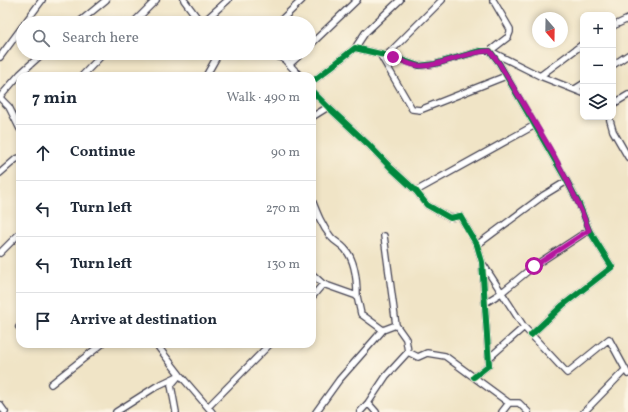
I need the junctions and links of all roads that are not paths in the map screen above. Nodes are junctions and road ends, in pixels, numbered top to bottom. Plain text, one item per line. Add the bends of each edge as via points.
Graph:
1 (42, 0) edge
2 (106, 0) edge
3 (156, 0) edge
4 (184, 0) edge
5 (228, 0) edge
6 (302, 0) edge
7 (357, 0) edge
8 (400, 0) edge
9 (442, 0) edge
10 (493, 0) edge
11 (30, 16) edge
12 (87, 16) edge
13 (140, 16) edge
14 (197, 16) edge
15 (210, 16) edge
16 (285, 16) edge
17 (628, 19) edge
18 (616, 25) edge
19 (16, 35) edge
20 (316, 39) edge
21 (580, 46) edge
22 (355, 48) junction
23 (490, 51) junction
24 (380, 54) junction
25 (628, 55) edge
26 (387, 56) junction
27 (0, 57) edge
28 (35, 60) edge
29 (97, 60) edge
30 (215, 60) edge
31 (285, 60) edge
32 (294, 60) edge
33 (616, 63) edge
34 (290, 64) junction
35 (22, 72) edge
36 (86, 72) edge
37 (208, 72) edge
38 (297, 72) edge
39 (506, 76) junction
40 (540, 76) junction
41 (16, 79) edge
42 (316, 79) edge
43 (580, 86) edge
44 (575, 89) junction
45 (580, 92) edge
46 (316, 95) edge
47 (628, 95) edge
48 (0, 97) edge
49 (616, 102) edge
50 (328, 107) junction
51 (316, 114) edge
52 (16, 120) edge
53 (609, 120) edge
54 (535, 125) junction
55 (628, 157) edge
56 (16, 159) edge
57 (0, 173) edge
58 (567, 181) junction
59 (416, 191) junction
60 (316, 208) edge
61 (589, 230) junction
62 (384, 236) dead end
63 (16, 237) edge
64 (477, 245) junction
65 (0, 253) edge
66 (482, 262) junction
67 (316, 278) edge
68 (323, 284) junction
69 (316, 292) edge
70 (501, 293) junction
71 (357, 296) junction
72 (485, 303) junction
73 (396, 325) junction
74 (524, 328) junction
75 (383, 330) junction
76 (531, 334) junction
77 (97, 348) edge
78 (159, 348) edge
79 (266, 348) edge
80 (408, 352) junction
81 (489, 358) junction
82 (627, 372) edge
83 (180, 376) junction
84 (474, 377) junction
85 (51, 384) dead end
86 (368, 403) junction
87 (509, 403) junction
88 (0, 405) edge
89 (210, 410) edge
90 (5, 412) edge
91 (116, 412) edge
92 (176, 412) edge
93 (316, 412) edge
94 (360, 412) edge
95 (376, 412) edge
96 (502, 412) edge
97 (528, 412) edge
98 (584, 412) edge

1 - 11 street
2 - 12 street
3 - 13 street
4 - 14 street
5 - 15 street
6 - 16 street
7 - 20 street
8 - 22 street via 365,33
9 - 26 street
10 - 23 street via 510,32 508,37
17 - 18 street
19 - 27 street
21 - 40 street
22 - 24 street
22 - 42 street
23 - 26 street via 480,51 419,66
23 - 39 street
23 - 40 street
24 - 26 street
24 - 39 street via 412,109 420,110
25 - 33 street
28 - 35 street
29 - 36 street
30 - 37 street
31 - 34 street
32 - 34 street
34 - 38 street
39 - 54 street
40 - 44 street
41 - 48 street
43 - 44 street
44 - 45 street
46 - 50 street
47 - 49 street
48 - 52 street
50 - 51 street
50 - 59 street
53 - 55 street
54 - 58 street
54 - 59 street
56 - 57 street
58 - 61 street
58 - 64 street
59 - 64 street via 427,205 450,218 460,216
60 - 71 street via 332,238 351,257
61 - 70 street via 534,266
61 - 76 street via 612,267 563,304
62 - 73 street
63 - 65 street
64 - 66 street
66 - 70 street
66 - 72 street
67 - 68 street
68 - 69 street
68 - 71 street
70 - 72 street
70 - 74 street
71 - 75 street via 361,314
72 - 81 street
73 - 75 street
73 - 80 street via 406,339
74 - 76 street
74 - 81 street
75 - 93 street via 339,380
76 - 82 street via 567,373 609,339
77 - 85 street
78 - 83 street
79 - 89 street
80 - 84 street via 418,357 427,353 445,356
80 - 86 street via 386,376
81 - 84 street via 489,365
82 - 98 street
83 - 89 street
83 - 91 street via 157,386
83 - 92 street via 170,385
84 - 87 street
86 - 94 street
86 - 95 street
87 - 96 street
87 - 97 street via 519,403
88 - 90 street

